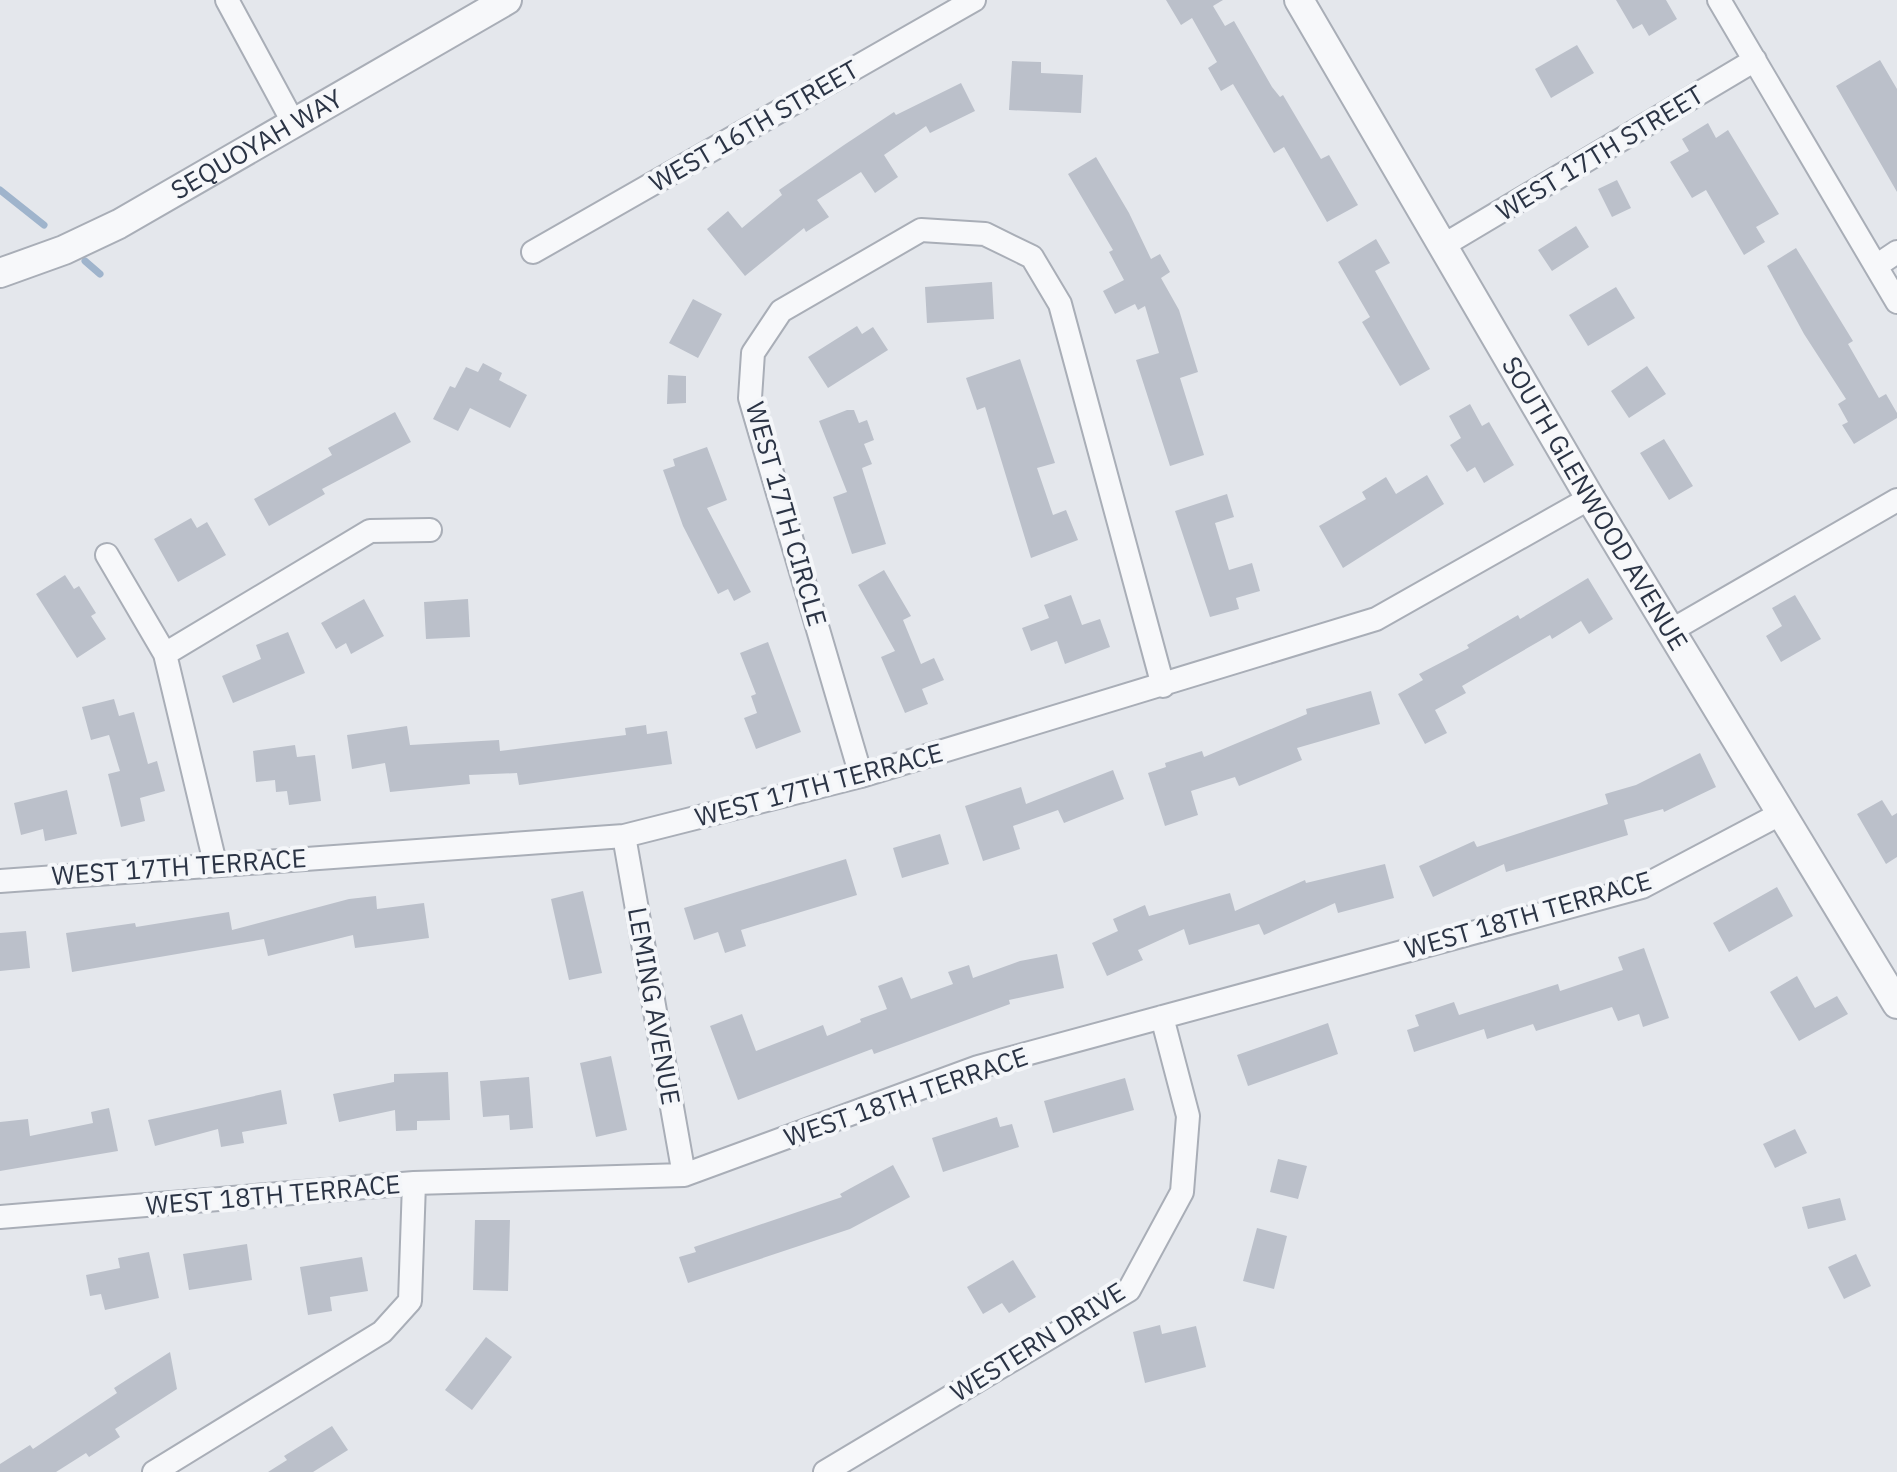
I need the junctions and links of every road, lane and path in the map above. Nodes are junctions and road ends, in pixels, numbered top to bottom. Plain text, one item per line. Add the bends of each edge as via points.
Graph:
1 (227, 0) edge
2 (507, 0) edge
3 (974, 0) edge
4 (1299, 0) edge
5 (1719, 0) edge
6 (1755, 60) junction
7 (293, 122) junction
8 (1444, 245) junction
9 (533, 252) dead end
10 (1897, 252) edge
11 (1876, 266) junction
12 (0, 273) edge
13 (1897, 302) edge
14 (1590, 498) junction
15 (1897, 500) edge
16 (430, 530) dead end
17 (107, 555) dead end
18 (1672, 630) junction
19 (165, 654) junction
20 (1163, 686) junction
21 (861, 776) junction
22 (1780, 814) junction
23 (624, 836) junction
24 (215, 863) junction
25 (0, 881) edge
26 (1897, 1004) edge
27 (1162, 1017) junction
28 (684, 1175) junction
29 (414, 1183) junction
30 (0, 1217) edge
31 (154, 1472) edge
32 (825, 1472) edge

1 - 7 street
2 - 7 street, SEQUOYAH WAY
3 - 9 street, WEST 16TH STREET
4 - 8 street, SOUTH GLENWOOD AVENUE
5 - 6 street
6 - 8 street, WEST 17TH STREET
6 - 11 street
7 - 12 street, SEQUOYAH WAY via 119,224
8 - 14 street, SOUTH GLENWOOD AVENUE
10 - 11 street
11 - 13 street
14 - 18 street, SOUTH GLENWOOD AVENUE
14 - 20 street, WEST 17TH TERRACE via 1376,619
15 - 18 street
16 - 19 street via 370,531
17 - 19 street
18 - 22 street, SOUTH GLENWOOD AVENUE
19 - 24 street
20 - 21 street, WEST 17TH TERRACE
20 - 21 street, WEST 17TH CIRCLE via 1060,304 1032,257 985,234 921,230 781,311 753,353 750,398
21 - 23 street, WEST 17TH TERRACE
22 - 26 street, SOUTH GLENWOOD AVENUE
22 - 27 street, WEST 18TH TERRACE via 1642,887
23 - 24 street, WEST 17TH TERRACE
23 - 28 street, LEMING AVENUE
24 - 25 street, WEST 17TH TERRACE
27 - 28 street, WEST 18TH TERRACE via 978,1067
27 - 32 street, WESTERN DRIVE via 1188,1116 1182,1192 1129,1290
28 - 29 street, WEST 18TH TERRACE
29 - 30 street, WEST 18TH TERRACE
29 - 31 street via 410,1301 382,1332

